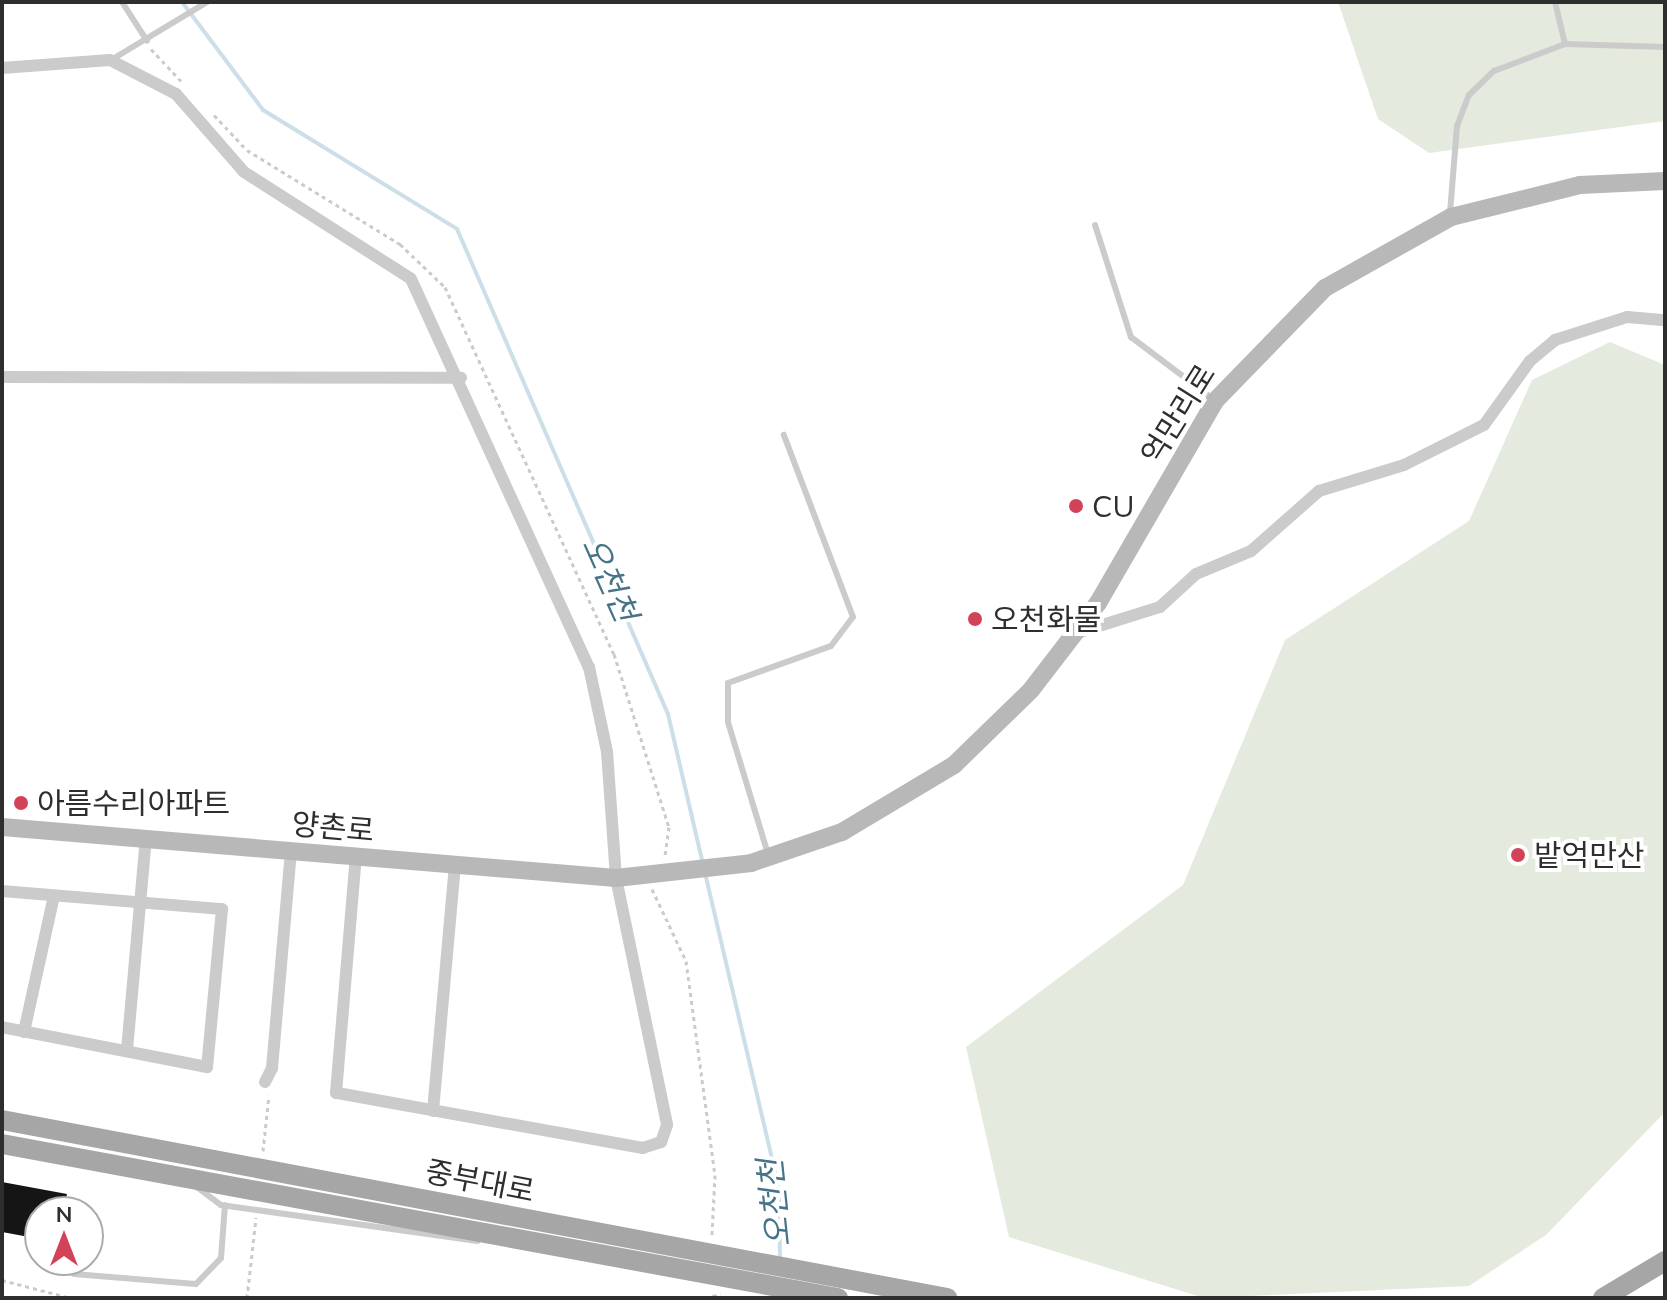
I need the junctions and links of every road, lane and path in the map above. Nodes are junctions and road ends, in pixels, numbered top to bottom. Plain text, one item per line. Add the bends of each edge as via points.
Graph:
1 (122, 2) edge
2 (207, 2) edge
3 (1555, 2) edge
4 (147, 41) junction
5 (1565, 44) junction
6 (1665, 47) edge
7 (110, 60) junction
8 (2, 68) edge
9 (191, 91) dead end
10 (209, 110) dead end
11 (1665, 181) edge
12 (1451, 217) junction
13 (1095, 225) dead end
14 (1665, 320) edge
15 (2, 377) edge
16 (461, 378) junction
17 (1215, 401) junction
18 (784, 435) dead end
19 (1080, 632) junction
20 (2, 827) edge
21 (146, 839) junction
22 (291, 851) junction
23 (356, 857) junction
24 (760, 860) junction
25 (455, 866) junction
26 (654, 877) junction
27 (616, 878) junction
28 (2, 891) edge
29 (54, 896) junction
30 (142, 903) junction
31 (2, 1027) edge
32 (24, 1032) junction
33 (127, 1050) junction
34 (265, 1082) dead end
35 (433, 1111) junction
36 (2, 1120) edge
37 (2, 1144) edge
38 (173, 1175) junction
39 (225, 1205) junction
40 (546, 1243) junction
41 (718, 1256) junction
42 (1665, 1261) edge
43 (98, 1276) edge
44 (2, 1280) edge
45 (728, 1286) junction
46 (71, 1298) edge
47 (705, 1298) edge
48 (838, 1298) edge
49 (947, 1298) edge
50 (1603, 1298) edge

1 - 4 lane
2 - 4 lane
3 - 5 lane
4 - 7 lane
4 - 9 path
5 - 6 lane
5 - 12 lane via 1528,53 1469,95 1449,165
7 - 8 street
7 - 16 street via 176,94 244,172 411,279
10 - 26 path via 247,150 298,186 338,201 445,287 632,700 669,827 670,849
11 - 12 street, 억만리로 via 1580,185
12 - 17 street, 억만리로 via 1325,288
13 - 17 lane via 1131,337
14 - 19 street via 1627,317 1555,340 1530,361 1484,425 1404,465 1319,491 1251,551 1196,574 1160,607
15 - 16 street
16 - 27 street via 589,667 607,752
17 - 19 street, 억만리로
18 - 24 lane via 853,617 831,646 728,683 728,722
19 - 24 street, 억만리로 via 1007,717 935,779 842,832
20 - 21 street, 양촌로
21 - 22 street, 양촌로
21 - 30 street
22 - 23 street, 양촌로
22 - 34 street via 272,1068
23 - 25 street, 양촌로
23 - 35 street via 336,1093
24 - 26 street, 억만리로
25 - 27 street, 양촌로
25 - 35 street
26 - 27 street, 양촌로
26 - 41 path via 686,961 715,1175
27 - 35 street via 667,1125 661,1142 643,1148
28 - 29 street
29 - 30 street
29 - 32 street
30 - 33 street
30 - 33 street via 222,909 207,1067
31 - 32 street
32 - 33 street
36 - 41 main road, 중부대로
37 - 38 main road, 중부대로
38 - 39 lane
38 - 40 main road, 중부대로
39 - 40 lane via 451,1239
39 - 43 lane via 221,1258 196,1284
40 - 45 main road, 중부대로
41 - 49 main road, 중부대로
42 - 50 main road
44 - 46 path
45 - 47 path
45 - 48 main road, 중부대로

